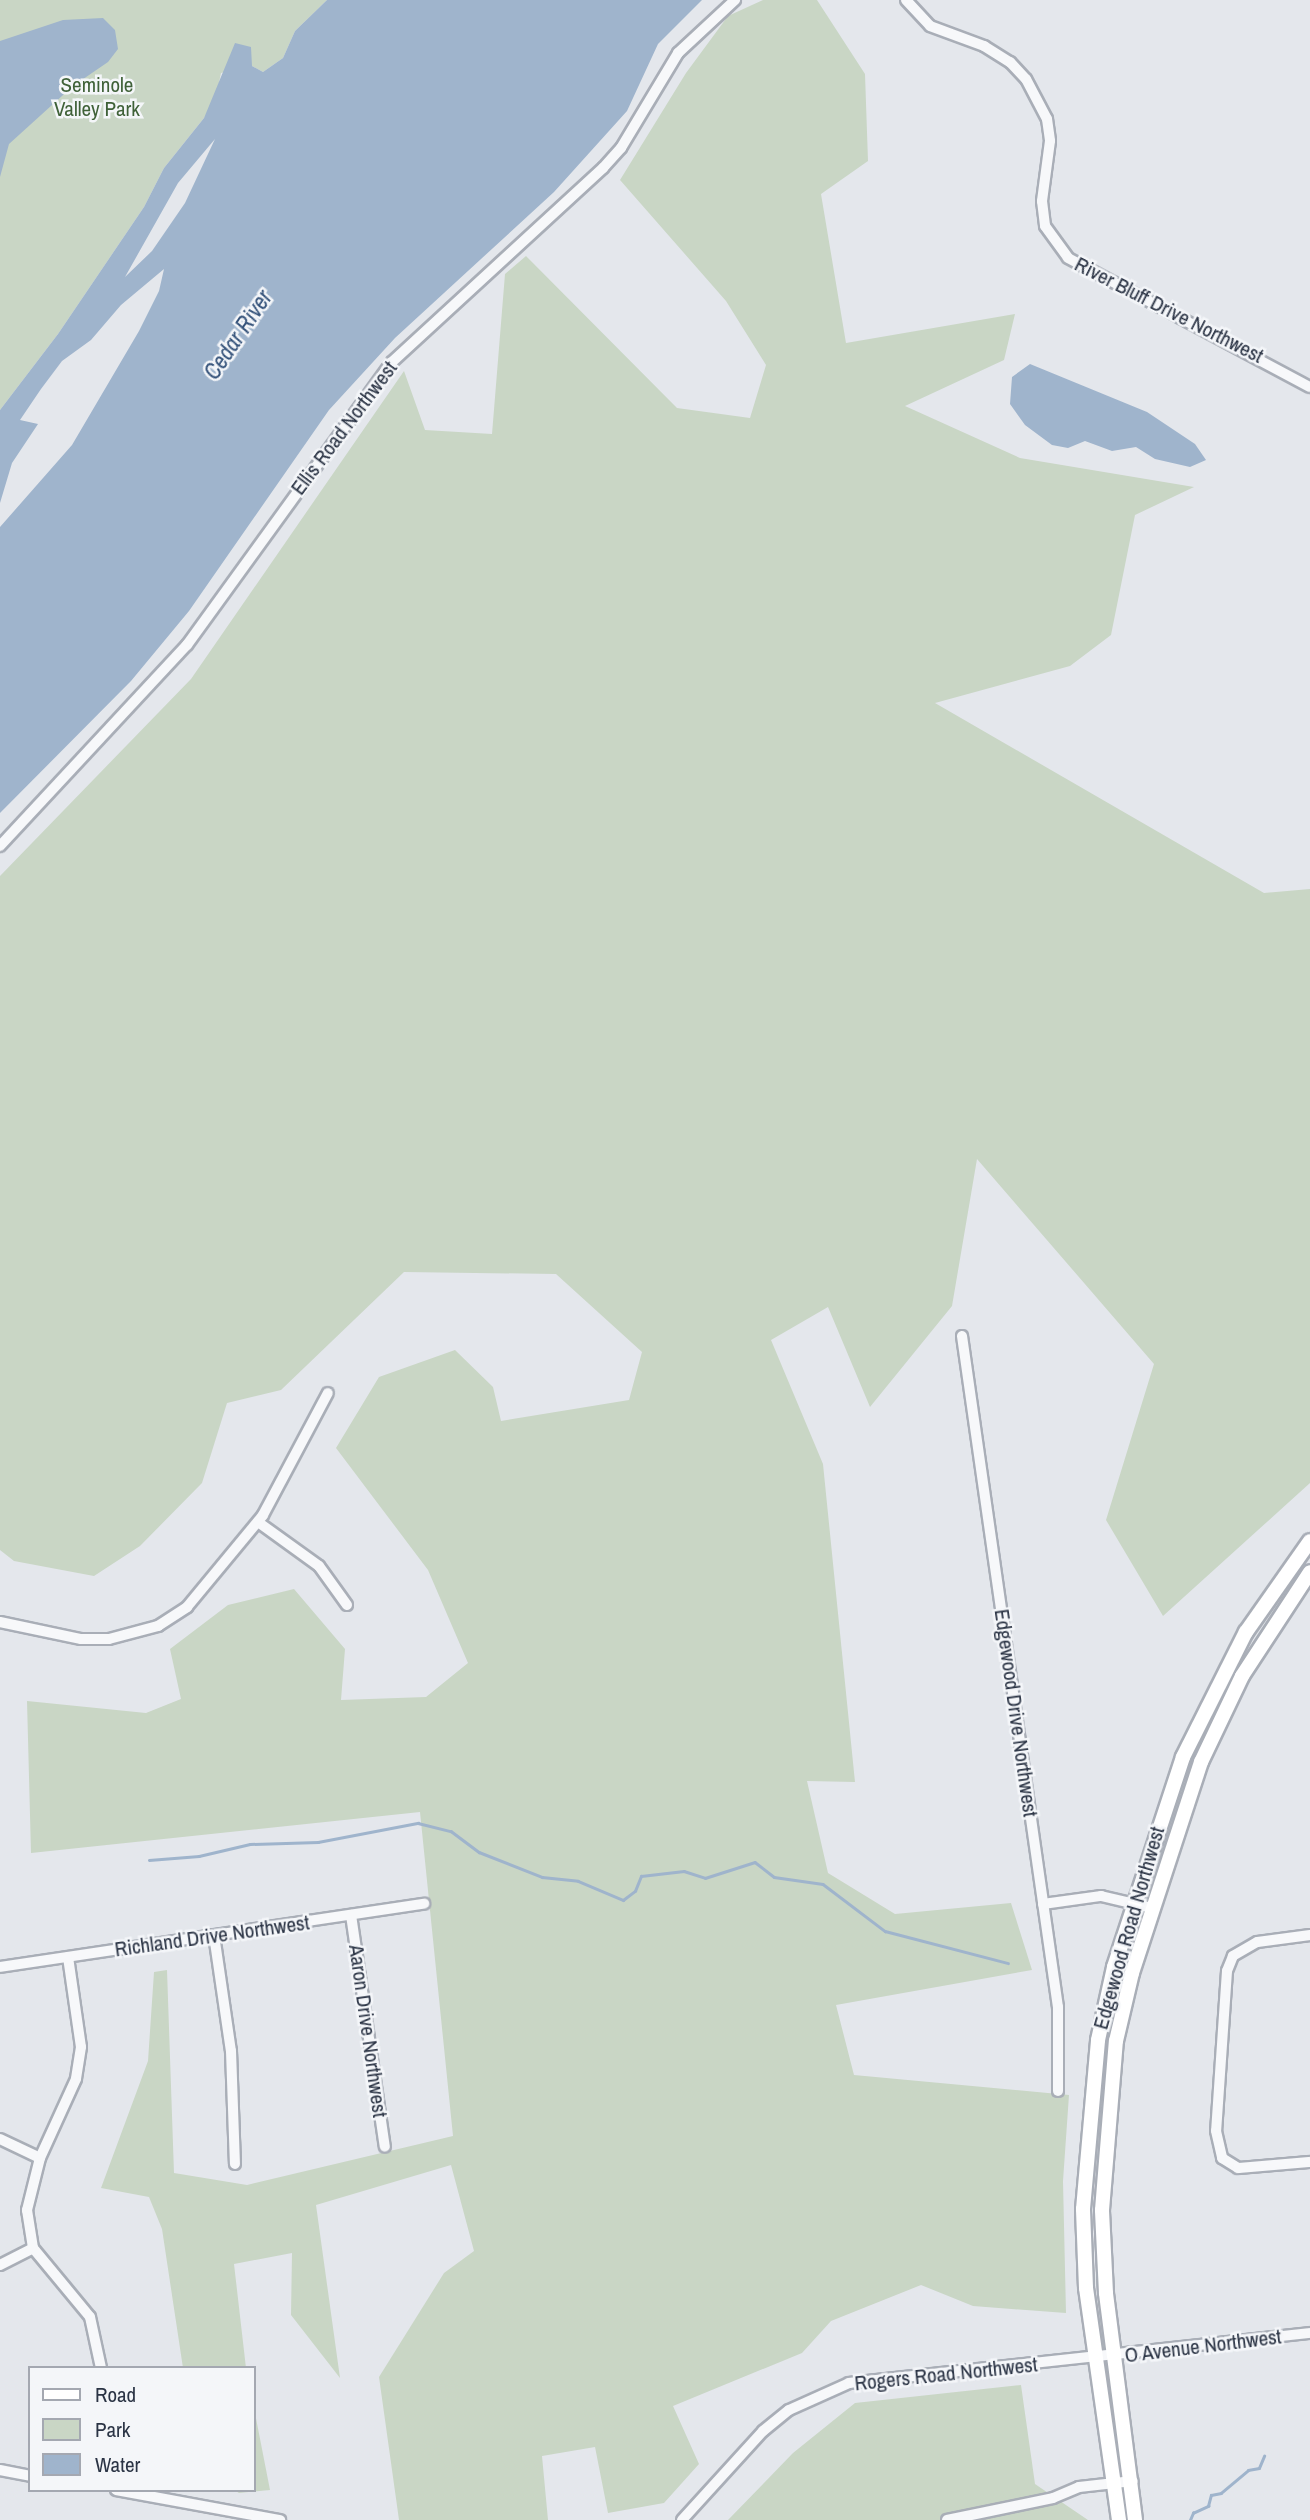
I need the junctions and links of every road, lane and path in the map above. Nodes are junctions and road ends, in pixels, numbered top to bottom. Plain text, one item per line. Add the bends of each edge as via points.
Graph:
1 (735, 0) edge
2 (906, 0) edge
3 (1310, 387) edge
4 (0, 846) edge
5 (962, 1336) dead end
6 (328, 1393) dead end
7 (258, 1522) junction
8 (1310, 1541) edge
9 (1310, 1572) edge
10 (347, 1605) dead end
11 (0, 1622) edge
12 (424, 1904) dead end
13 (1043, 1904) junction
14 (1134, 1904) junction
15 (1152, 1908) junction
16 (351, 1915) junction
17 (1310, 1935) edge
18 (214, 1936) junction
19 (68, 1957) junction
20 (0, 1966) edge
21 (1058, 2091) dead end
22 (0, 2139) edge
23 (385, 2147) dead end
24 (40, 2158) junction
25 (1310, 2162) edge
26 (235, 2164) dead end
27 (33, 2248) junction
28 (0, 2265) edge
29 (1310, 2333) edge
30 (1114, 2357) junction
31 (1095, 2359) junction
32 (101, 2366) edge
33 (0, 2470) edge
34 (28, 2476) edge
35 (1133, 2481) junction
36 (1114, 2483) junction
37 (127, 2492) edge
38 (280, 2520) edge
39 (682, 2520) edge
40 (947, 2520) edge
41 (1119, 2520) edge
42 (1135, 2520) edge

1 - 4 street, Ellis Road Northwest via 678,53 603,169 392,362 187,645
2 - 3 street, River Bluff Drive Northwest via 930,26 992,51 1026,79 1047,119 1050,141 1042,201 1045,226 1068,258
5 - 13 street, Edgewood Drive Northwest
6 - 7 street
7 - 10 street via 319,1566
7 - 11 street via 201,1595 144,1632 81,1639
8 - 14 main road, Edgewood Road Northwest via 1246,1632 1203,1713 1170,1791
9 - 15 main road, Edgewood Road Northwest via 1242,1676 1201,1762
12 - 16 street, Richland Drive Northwest
13 - 14 street via 1101,1896
13 - 21 street, Edgewood Drive Northwest via 1060,2032
14 - 15 street
14 - 31 main road, Edgewood Road Northwest via 1098,2040 1087,2123 1083,2209
15 - 30 main road, Edgewood Road Northwest via 1116,2041 1106,2122 1102,2210
16 - 18 street, Richland Drive Northwest
16 - 23 street, Aaron Drive Northwest
17 - 25 street via 1256,1942 1233,1956 1227,1971 1216,2131 1222,2158 1238,2168
18 - 19 street, Richland Drive Northwest
18 - 26 street via 231,2051
19 - 20 street, Richland Drive Northwest
19 - 24 street via 81,2047 76,2079
22 - 24 street
24 - 27 street via 27,2210
27 - 28 street
27 - 32 street via 90,2318
29 - 30 street, O Avenue Northwest
30 - 31 street, O Avenue Northwest
30 - 35 main road, Edgewood Road Northwest
31 - 36 main road, Edgewood Road Northwest
31 - 39 street, Rogers Road Northwest via 877,2377 821,2393 763,2431
33 - 34 street
35 - 36 street
35 - 42 main road, Edgewood Road Northwest
36 - 40 street via 1079,2487 1053,2498
36 - 41 main road, Edgewood Road Northwest
37 - 38 street

